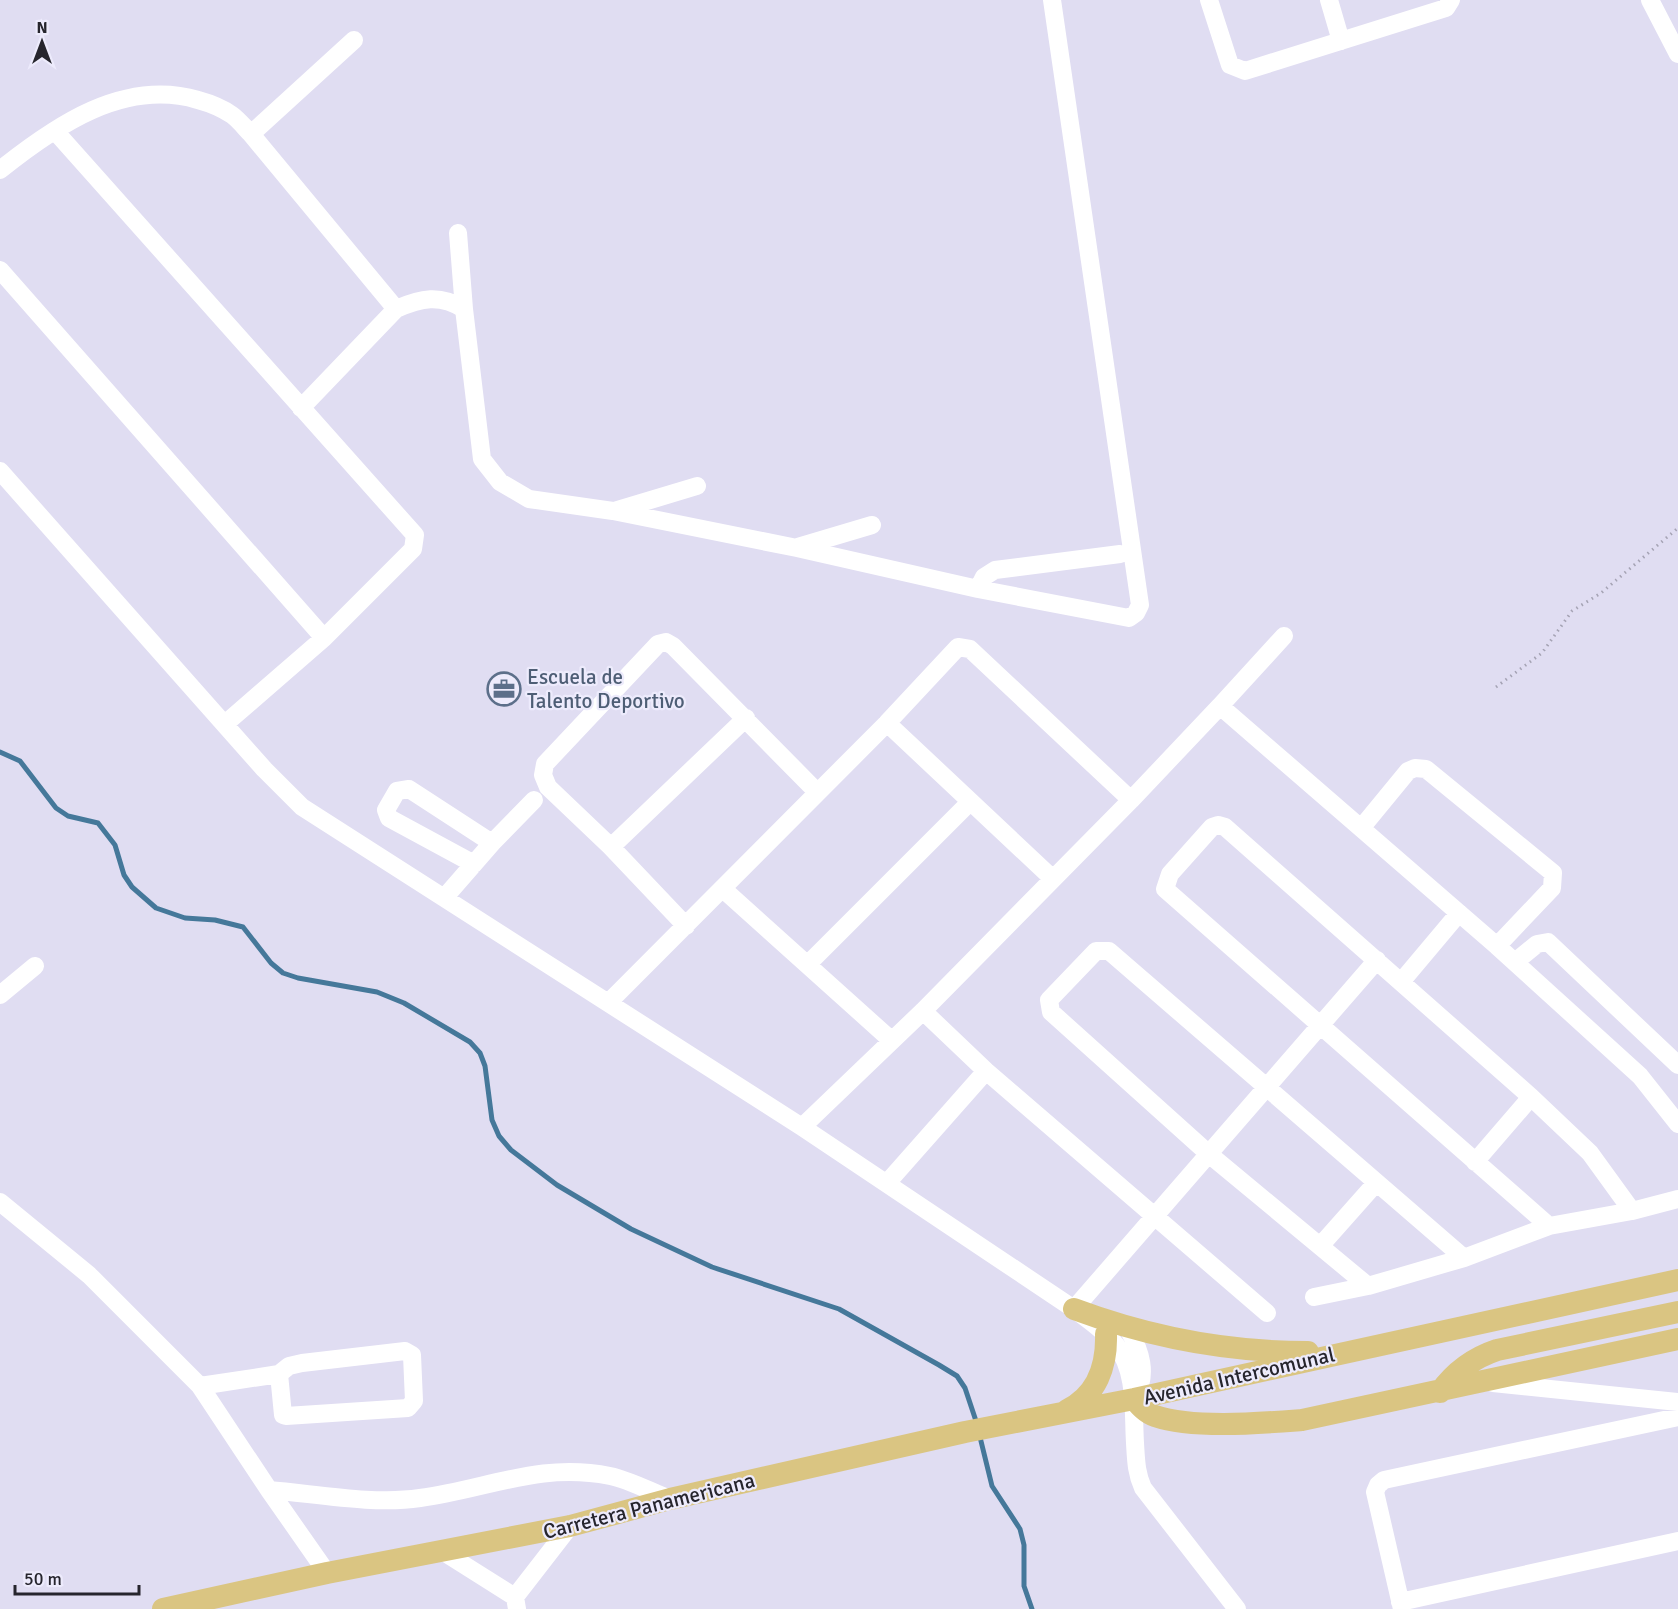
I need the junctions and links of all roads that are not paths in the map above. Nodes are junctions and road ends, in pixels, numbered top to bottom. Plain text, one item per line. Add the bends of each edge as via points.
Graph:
1 (1052, 0) edge
2 (1209, 0) edge
3 (1329, 0) edge
4 (1451, 0) edge
5 (1650, 0) edge
6 (354, 40) dead end
7 (1341, 41) junction
8 (1678, 54) edge
9 (55, 131) junction
10 (251, 134) junction
11 (0, 170) edge
12 (458, 233) dead end
13 (0, 270) edge
14 (396, 309) junction
15 (464, 309) junction
16 (301, 408) junction
17 (0, 471) edge
18 (697, 486) dead end
19 (612, 511) junction
20 (872, 525) dead end
21 (797, 548) junction
22 (1120, 554) dead end
23 (978, 589) junction
24 (1284, 636) dead end
25 (324, 638) junction
26 (1220, 706) junction
27 (746, 718) junction
28 (226, 723) junction
29 (887, 723) junction
30 (817, 792) junction
31 (534, 800) dead end
32 (1131, 800) junction
33 (970, 802) junction
34 (1362, 826) junction
35 (492, 843) junction
36 (611, 847) junction
37 (474, 864) junction
38 (1053, 879) junction
39 (723, 889) junction
40 (445, 897) junction
41 (1459, 913) junction
42 (686, 926) junction
43 (1497, 946) junction
44 (1377, 960) junction
45 (1515, 962) junction
46 (808, 964) junction
47 (35, 966) dead end
48 (1401, 982) junction
49 (0, 995) edge
50 (609, 1002) junction
51 (922, 1011) junction
52 (1319, 1026) junction
53 (891, 1040) junction
54 (1678, 1065) edge
55 (986, 1071) junction
56 (1267, 1090) junction
57 (1531, 1097) junction
58 (1677, 1121) edge
59 (802, 1127) junction
60 (1210, 1155) junction
61 (1475, 1162) junction
62 (887, 1183) junction
63 (1376, 1183) junction
64 (1678, 1199) edge
65 (0, 1202) edge
66 (1632, 1211) junction
67 (1155, 1218) junction
68 (1549, 1226) junction
69 (1321, 1245) junction
70 (1464, 1258) junction
71 (1678, 1280) edge
72 (1368, 1286) junction
73 (1314, 1297) dead end
74 (1074, 1309) junction
75 (1678, 1312) edge
76 (1267, 1313) dead end
77 (1128, 1329) junction
78 (1106, 1334) junction
79 (1678, 1339) edge
80 (1345, 1352) junction
81 (279, 1374) junction
82 (1485, 1382) junction
83 (200, 1386) junction
84 (1440, 1392) junction
85 (1134, 1399) junction
86 (1678, 1402) edge
87 (1060, 1414) junction
88 (1678, 1417) edge
89 (269, 1490) junction
90 (670, 1499) junction
91 (570, 1526) junction
92 (1678, 1541) edge
93 (442, 1551) junction
94 (327, 1573) junction
95 (516, 1603) edge
96 (1401, 1606) edge
97 (163, 1609) edge
98 (1237, 1609) edge

1 - 23 street via 1140,605 1129,618
2 - 7 street via 1230,65 1236,69 1245,71
3 - 7 street
4 - 7 street via 1446,8
5 - 8 street
6 - 10 street
9 - 10 street via 84,112 111,102 167,94 211,104 232,114
9 - 11 street
9 - 16 street
10 - 14 street
12 - 15 street
13 - 25 street
14 - 15 street via 434,298 450,300
14 - 16 street
15 - 19 street via 482,459 500,482 529,500
16 - 25 street via 415,535 413,549
17 - 28 street
18 - 19 street
19 - 21 street
20 - 21 street
21 - 23 street
22 - 23 street via 994,570 984,577
24 - 26 street
25 - 28 street
26 - 32 street
26 - 34 street
27 - 30 street
27 - 36 street
27 - 36 street via 673,646 666,642 658,644 545,764 543,775 548,787
28 - 40 street via 302,807
29 - 30 street
29 - 32 street via 958,647 964,647
29 - 33 street
30 - 39 street
31 - 35 street
32 - 38 street
33 - 38 street
33 - 46 street
34 - 41 street
34 - 43 street via 1408,771 1426,769 1553,873 1552,888
35 - 37 street
35 - 37 street via 409,789 397,791 386,810 389,818
36 - 42 street
37 - 40 street
38 - 51 street
39 - 42 street
39 - 46 street
40 - 50 street
41 - 43 street
41 - 48 street
42 - 50 street
43 - 45 street
44 - 48 street
44 - 52 street
44 - 52 street via 1225,827 1212,827 1170,874 1165,889
45 - 54 street via 1537,944 1548,942
45 - 58 street via 1640,1076
46 - 53 street
47 - 49 street
48 - 57 street
50 - 59 street
51 - 53 street
51 - 55 street
52 - 56 street
52 - 61 street
53 - 59 street
55 - 62 street
55 - 67 street
56 - 60 street
56 - 60 street via 1109,951 1096,951 1049,1000 1051,1012
56 - 63 street
57 - 61 street
57 - 66 street via 1590,1153
59 - 62 street
60 - 67 street
60 - 69 street
61 - 68 street
62 - 74 street
63 - 69 street
63 - 70 street
64 - 66 street
65 - 83 street via 89,1275
66 - 68 street
67 - 74 street
67 - 76 street
68 - 70 street
69 - 72 street
70 - 72 street
71 - 80 main road, Avenida Intercomunal
72 - 73 street
74 - 77 main road
74 - 78 street
75 - 84 main road via 1490,1352 1459,1370
77 - 80 main road via 1239,1348
77 - 85 street via 1138,1346 1143,1372
78 - 85 street via 1122,1353
78 - 87 main road via 1104,1367 1097,1382 1087,1396
79 - 82 main road, Avenida Intercomunal
80 - 85 main road, Avenida Intercomunal
81 - 81 street via 289,1366 303,1363 409,1351 414,1401 408,1408 286,1416
81 - 83 street
82 - 84 main road, Avenida Intercomunal
82 - 86 street
83 - 89 street
84 - 85 main road, Avenida Intercomunal via 1334,1415 1265,1422 1172,1420 1144,1411
85 - 87 main road, Carretera Panamericana
85 - 98 street via 1137,1475 1143,1488
87 - 90 main road, Carretera Panamericana
88 - 96 street via 1384,1480 1375,1492
89 - 90 street via 390,1500 564,1471 611,1477
89 - 94 street
90 - 91 main road, Carretera Panamericana
91 - 93 main road, Carretera Panamericana
91 - 95 street
92 - 96 street
93 - 94 main road, Carretera Panamericana
93 - 95 street
94 - 97 main road, Carretera Panamericana

